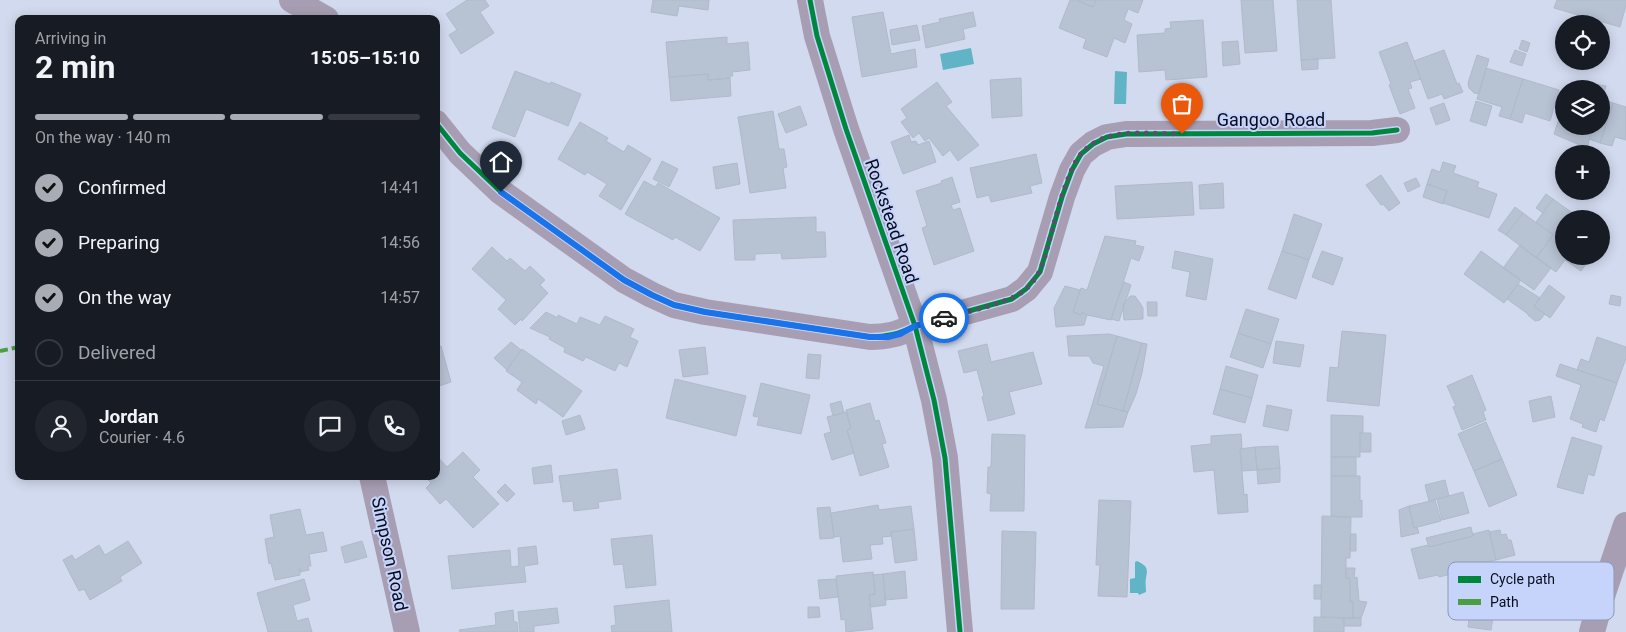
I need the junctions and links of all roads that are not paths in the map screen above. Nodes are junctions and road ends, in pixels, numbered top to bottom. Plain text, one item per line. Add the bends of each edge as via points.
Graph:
1 (292, 0) edge
2 (810, 0) edge
3 (319, 15) edge
4 (440, 128) edge
5 (1397, 130) dead end
6 (915, 326) junction
7 (373, 480) edge
8 (1626, 525) edge
9 (1614, 562) edge
10 (407, 632) edge
11 (960, 632) edge

1 - 3 street
2 - 6 street, Rockstead Road via 817,36 846,129
4 - 6 street, Gangoo Road via 460,153 501,192 624,280 667,302 705,312 870,337 888,337
5 - 6 street, Gangoo Road via 1372,133 1126,134 1107,137 1081,154 1072,170 1040,272 1026,289 1012,299
6 - 11 street, Rockstead Road via 945,458
7 - 10 street, Simpson Road
8 - 9 street

